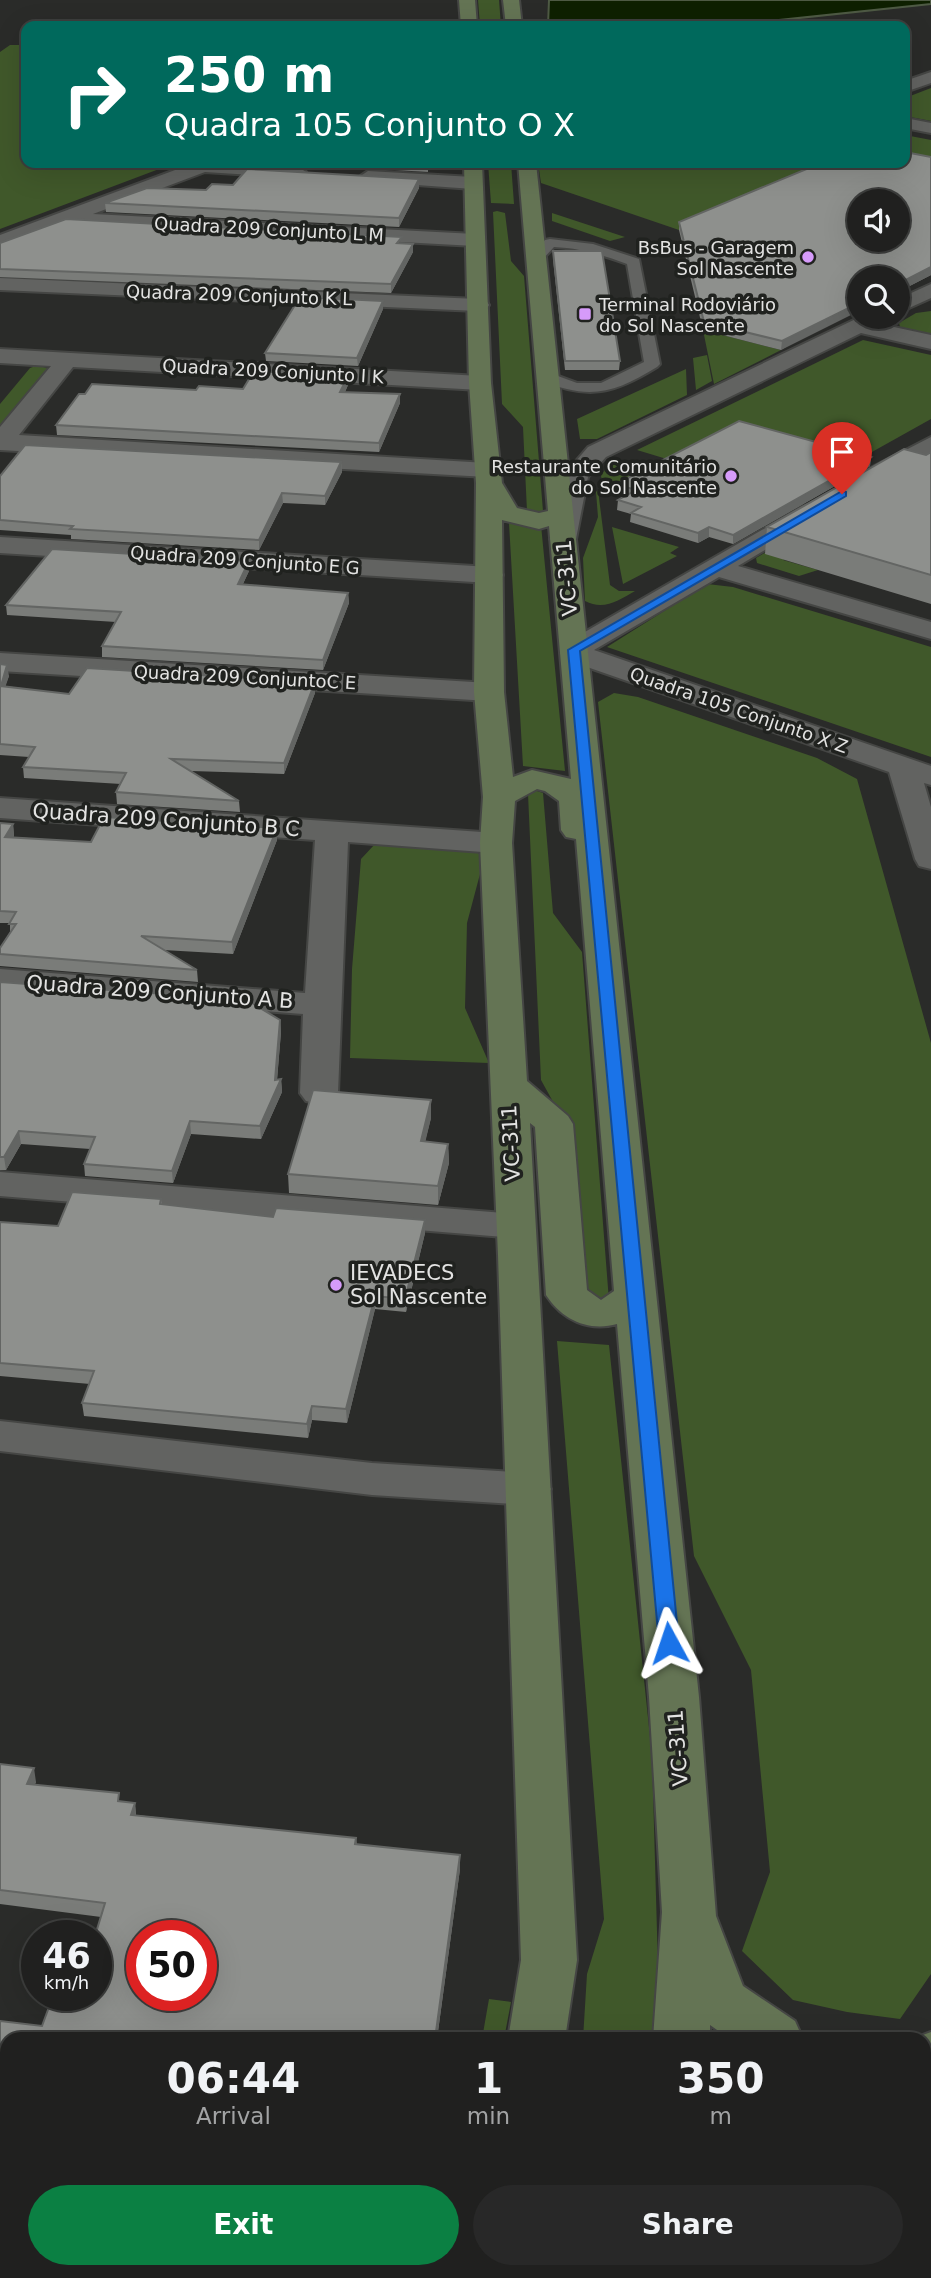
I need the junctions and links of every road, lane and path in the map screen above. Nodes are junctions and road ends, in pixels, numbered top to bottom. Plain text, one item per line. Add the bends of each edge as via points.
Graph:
1 (467, 0) edge
2 (511, 0) edge
3 (469, 21) edge
4 (513, 21) edge
5 (931, 77) edge
6 (910, 85) edge
7 (910, 124) edge
8 (931, 128) edge
9 (198, 168) edge
10 (245, 168) edge
11 (527, 168) edge
12 (310, 173) edge
13 (351, 176) edge
14 (477, 202) edge
15 (63, 218) junction
16 (527, 232) junction
17 (0, 242) edge
18 (0, 284) edge
19 (478, 305) junction
20 (851, 329) edge
21 (892, 329) edge
22 (931, 342) edge
23 (67, 360) junction
24 (10, 363) edge
25 (547, 377) junction
26 (480, 383) junction
27 (554, 441) junction
28 (1, 442) edge
29 (931, 444) edge
30 (597, 452) junction
31 (488, 476) junction
32 (858, 485) edge
33 (830, 501) edge
34 (562, 527) junction
35 (0, 545) edge
36 (714, 568) junction
37 (490, 575) junction
38 (570, 608) junction
39 (638, 610) junction
40 (931, 631) edge
41 (574, 652) junction
42 (0, 662) edge
43 (489, 692) junction
44 (917, 771) edge
45 (499, 797) junction
46 (0, 808) edge
47 (332, 832) junction
48 (496, 843) junction
49 (931, 859) edge
50 (599, 918) junction
51 (0, 980) edge
52 (320, 1004) junction
53 (508, 1084) junction
54 (319, 1093) edge
55 (0, 1184) edge
56 (515, 1226) junction
57 (636, 1295) junction
58 (0, 1436) edge
59 (528, 1489) junction
60 (689, 1912) junction
61 (537, 2032) edge
62 (681, 2032) edge
63 (765, 2032) edge

1 - 3 main road
2 - 4 main road
5 - 6 street
7 - 8 street
9 - 15 street
10 - 12 street
11 - 16 main road, VC-311
13 - 14 street
14 - 15 street, Quadra 209 Conjunto L M
14 - 19 main road, VC-311
15 - 17 street
16 - 25 main road, VC-311
16 - 25 lane via 550,243 595,246 634,262 652,364 618,384 582,390
18 - 19 street, Quadra 209 Conjunto K L
19 - 26 main road, VC-311
20 - 30 street
21 - 22 street
23 - 24 street, Quadra 209 Conjunto I K
23 - 26 street, Quadra 209 Conjunto I K
23 - 28 street
25 - 27 main road, VC-311
26 - 31 main road, VC-311
27 - 30 street via 573,451
27 - 34 main road, VC-311
28 - 31 street
29 - 32 street
30 - 34 street via 576,475
31 - 34 main road via 507,514
31 - 37 main road, VC-311
33 - 36 street
34 - 38 main road, VC-311
35 - 37 street, Quadra 209 Conjunto E G
36 - 39 street
36 - 40 street
37 - 43 main road, VC-311
38 - 39 street via 591,614
38 - 41 main road, VC-311
39 - 41 street
41 - 44 street, Quadra 105 Conjunto X Z
41 - 50 main road, VC-311
42 - 43 street, Quadra 209 ConjuntoC E
43 - 45 main road, VC-311
44 - 49 street
45 - 48 main road, VC-311
45 - 50 main road via 532,779 555,783 575,797 583,890
46 - 47 street, Quadra 209 Conjunto B C
47 - 48 street, Quadra 209 Conjunto B C
47 - 52 street
48 - 53 main road, VC-311
50 - 57 main road, VC-311
51 - 52 street, Quadra 209 Conjunto A B
52 - 54 street
53 - 56 main road, VC-311
53 - 57 main road via 554,1124 567,1294 589,1314 610,1315
55 - 56 street
56 - 59 main road, VC-311
57 - 60 main road, VC-311
58 - 59 street via 372,1479
59 - 61 main road, VC-311 via 549,1960
60 - 62 main road, VC-311
60 - 63 main road via 721,2001

